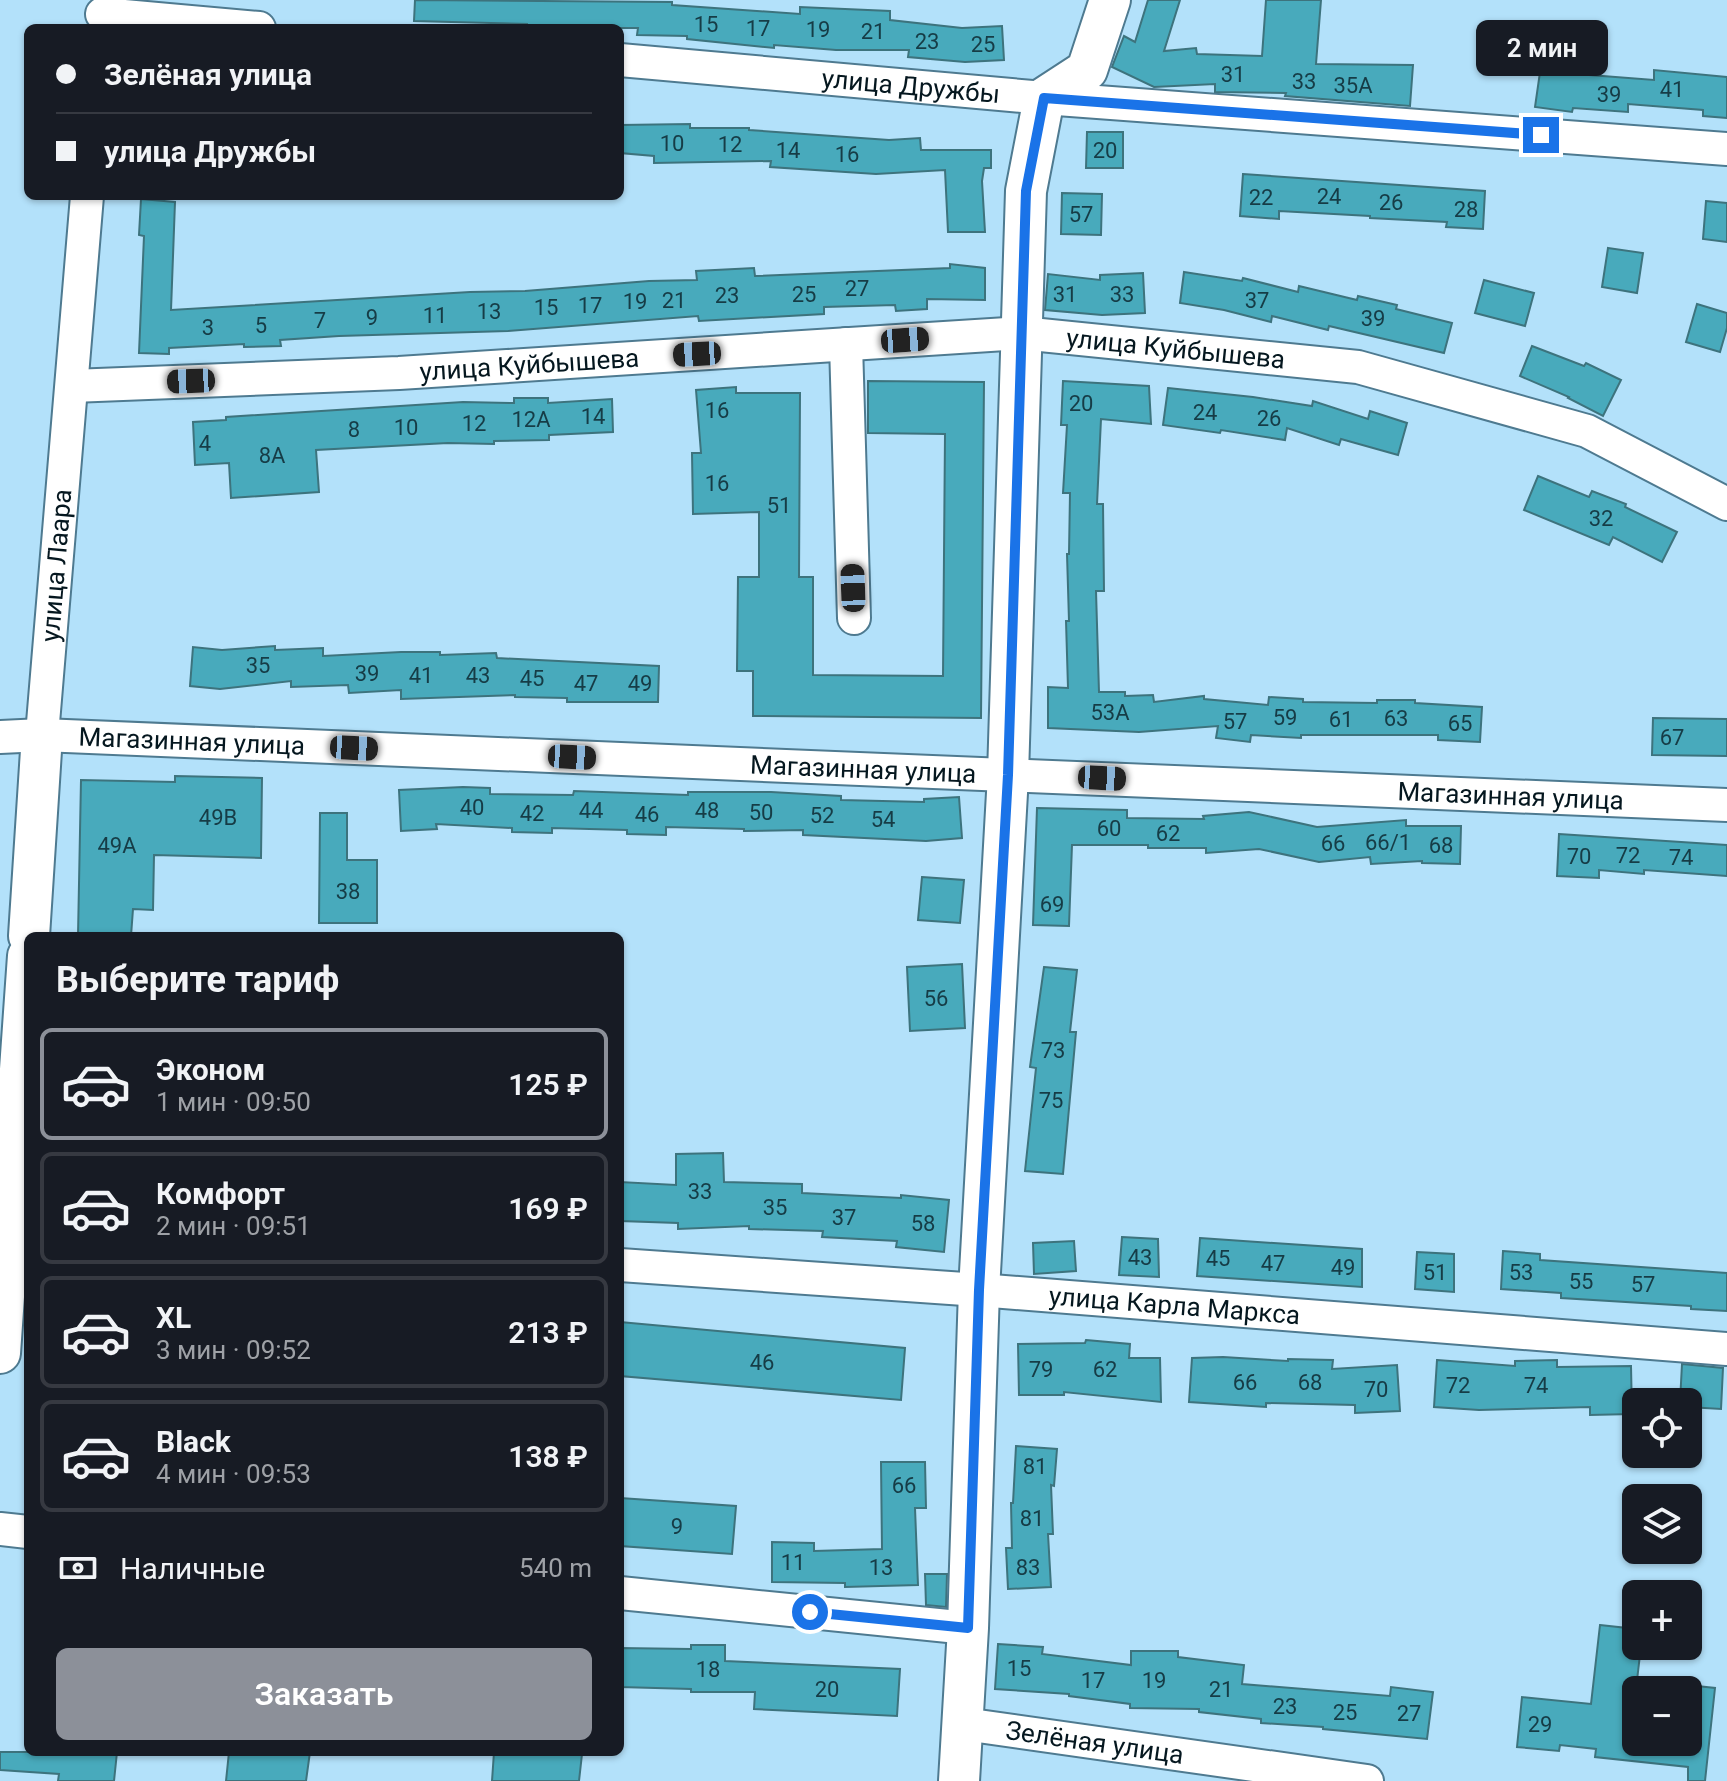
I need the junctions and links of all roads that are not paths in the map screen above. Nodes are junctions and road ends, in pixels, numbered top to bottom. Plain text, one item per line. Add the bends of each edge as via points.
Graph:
1 (1110, 0) edge
2 (101, 14) edge
3 (214, 24) edge
4 (624, 60) edge
5 (1044, 98) junction
6 (1727, 149) edge
7 (87, 200) edge
8 (1021, 333) junction
9 (846, 344) junction
10 (72, 386) junction
11 (1727, 504) edge
12 (854, 618) dead end
13 (42, 735) junction
14 (0, 737) edge
15 (1008, 775) junction
16 (1727, 805) edge
17 (29, 932) edge
18 (24, 1027) edge
19 (13, 1222) edge
20 (624, 1265) edge
21 (979, 1290) junction
22 (1727, 1349) edge
23 (0, 1353) edge
24 (0, 1529) edge
25 (24, 1532) edge
26 (624, 1593) edge
27 (968, 1628) junction
28 (964, 1724) junction
29 (959, 1781) edge
30 (1367, 1781) edge

1 - 5 street via 1087,70
2 - 3 street
4 - 5 street, улица Дружбы
5 - 6 street, улица Дружбы
5 - 8 street via 1026,191
7 - 10 street, улица Лаара
8 - 9 street, улица Куйбышева
8 - 11 street, улица Куйбышева via 1358,367 1587,431
8 - 15 street
9 - 10 street, улица Куйбышева via 399,373
9 - 12 street
10 - 13 street, улица Лаара
13 - 14 street, Магазинная улица
13 - 15 street, Магазинная улица
13 - 17 street, улица Лаара
15 - 16 street, Магазинная улица
15 - 21 street
18 - 19 street
19 - 23 street
20 - 21 street, улица Карла Маркса
21 - 22 street, улица Карла Маркса
21 - 27 street
24 - 25 street
26 - 27 street
27 - 28 street
28 - 29 street
28 - 30 street, Зелёная улица

